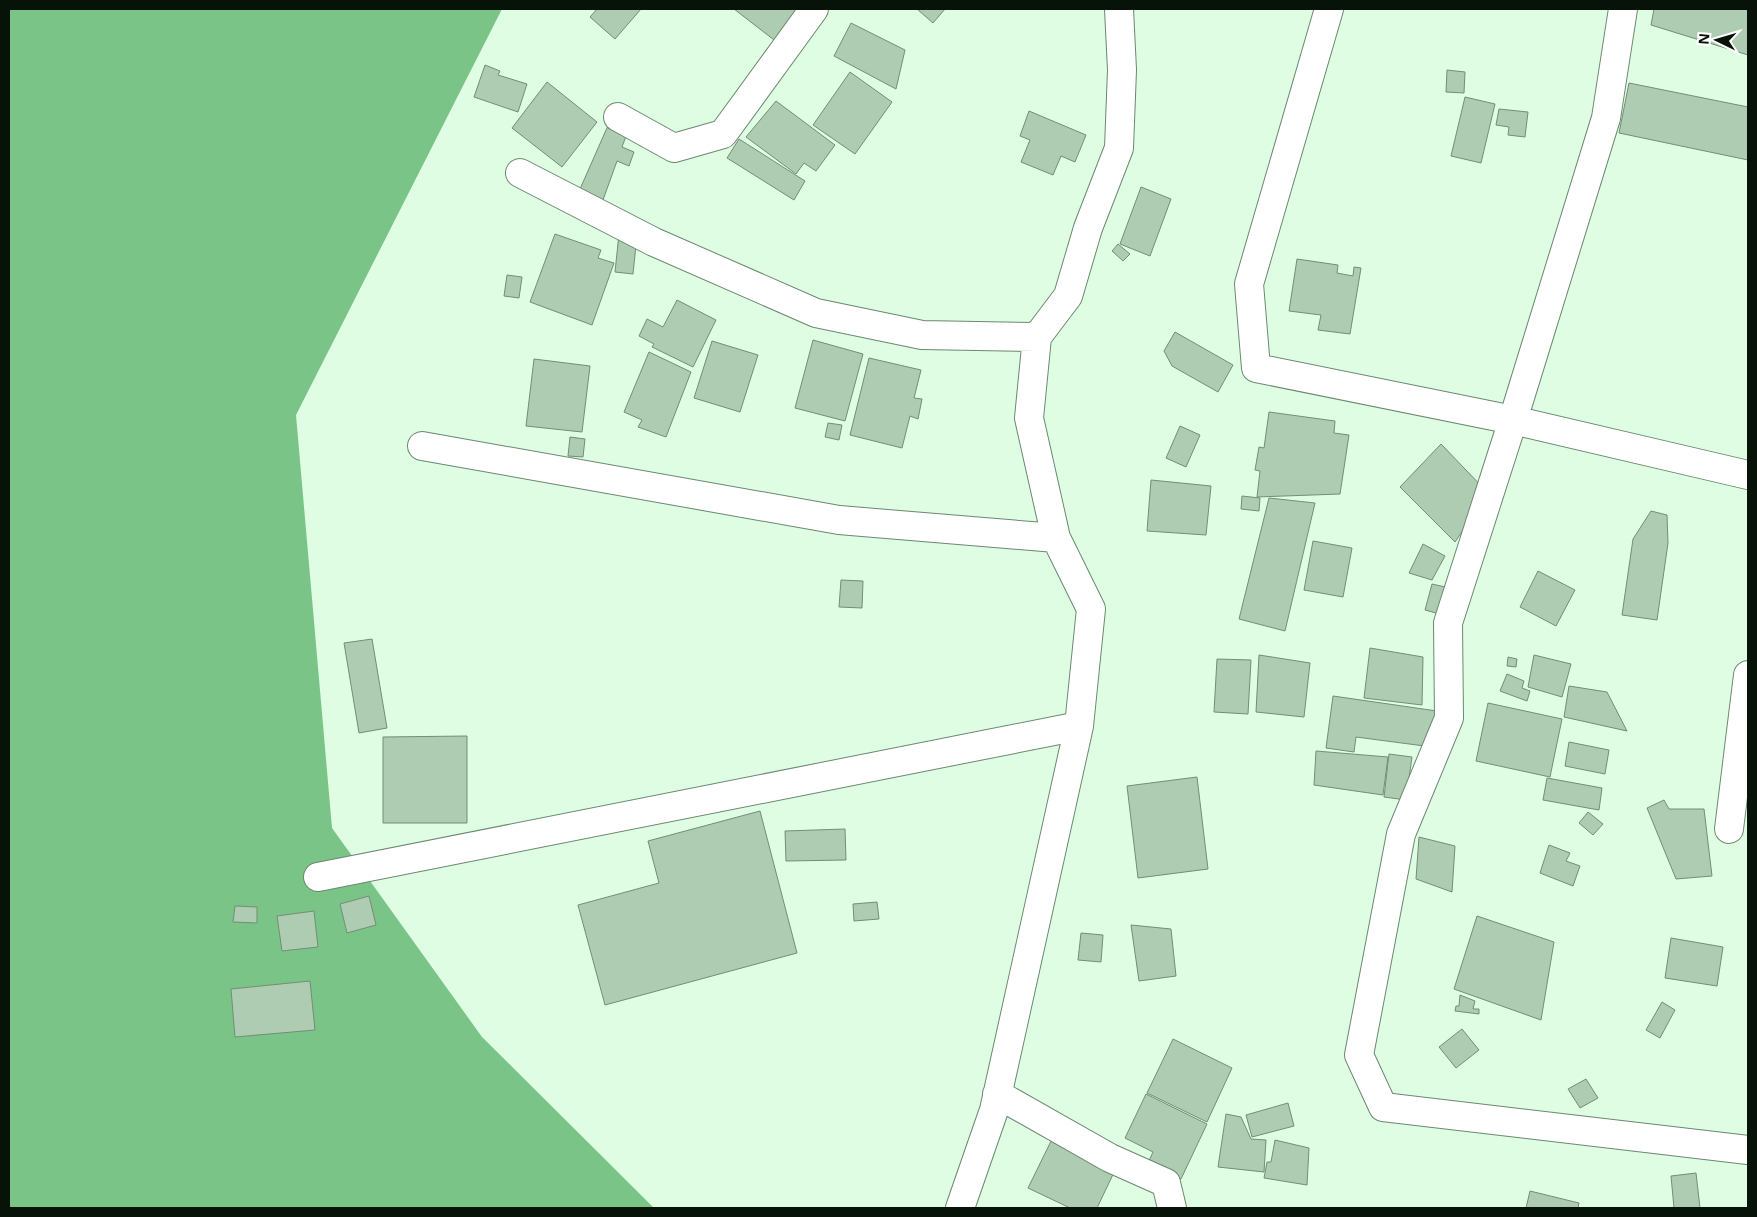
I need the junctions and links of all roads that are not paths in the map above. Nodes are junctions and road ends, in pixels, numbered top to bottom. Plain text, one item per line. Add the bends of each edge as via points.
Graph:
1 (814, 9) edge
2 (1119, 9) edge
3 (1329, 9) edge
4 (1624, 9) edge
5 (618, 117) dead end
6 (520, 173) dead end
7 (1037, 337) junction
8 (1514, 420) junction
9 (422, 446) dead end
10 (1748, 476) edge
11 (1056, 538) junction
12 (1748, 675) edge
13 (1079, 726) junction
14 (1729, 829) dead end
15 (318, 877) dead end
16 (997, 1094) junction
17 (1748, 1150) edge
18 (960, 1208) edge
19 (1172, 1208) edge

1 - 5 street via 723,134 674,148
2 - 7 street via 1122,70 1118,148 1088,228 1068,296
3 - 8 street via 1249,284 1256,368
4 - 8 street via 1606,118
6 - 7 street via 654,242 816,313 922,336
7 - 11 street via 1029,418
8 - 10 street
8 - 17 street via 1448,623 1449,718 1401,834 1358,1055 1383,1107
9 - 11 street via 839,520
11 - 13 street via 1091,609
12 - 14 street
13 - 15 street
13 - 16 street
16 - 18 street
16 - 19 street via 1110,1158 1166,1183

